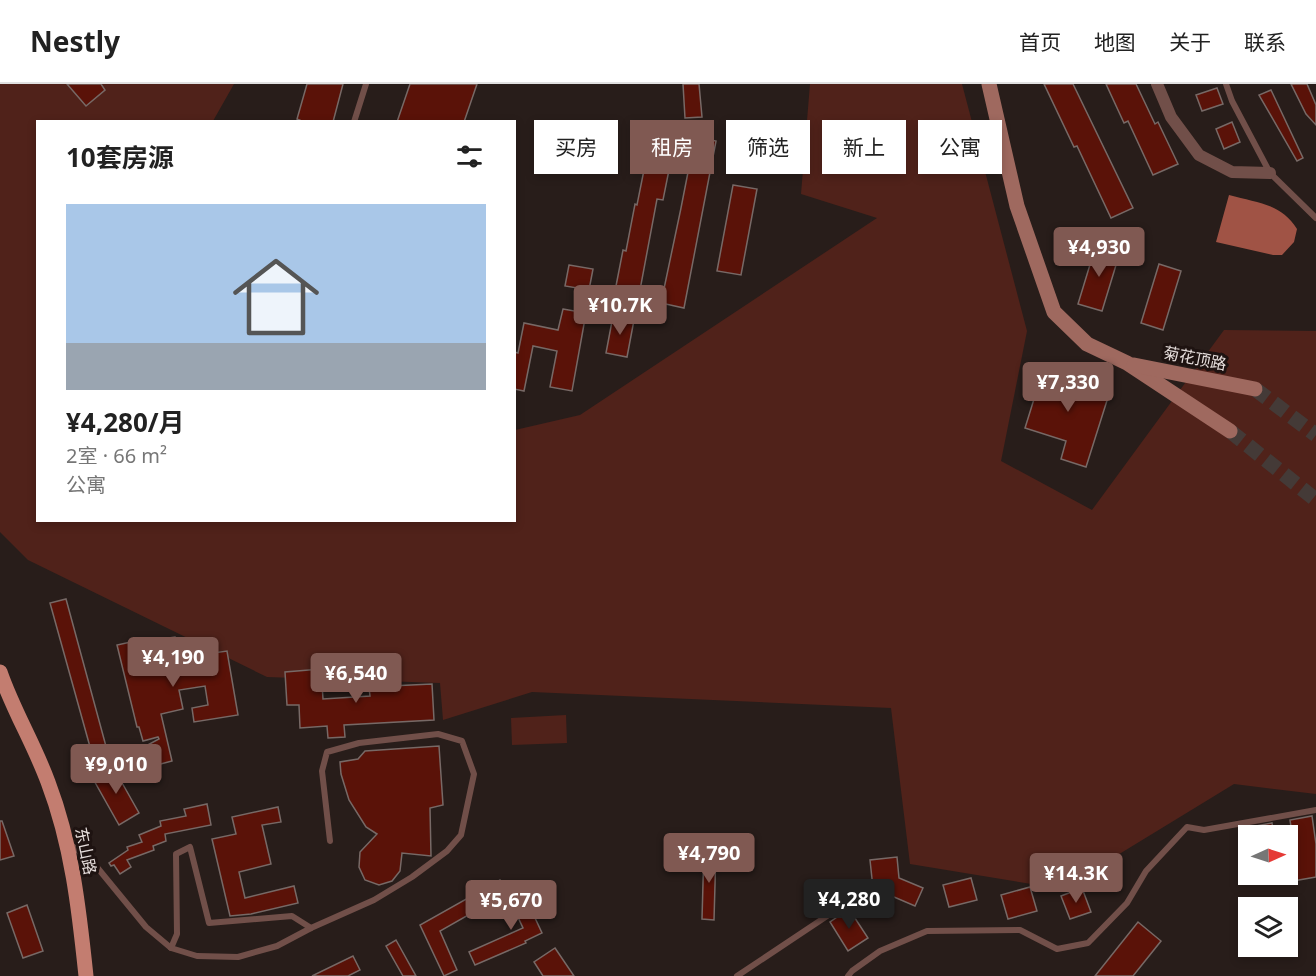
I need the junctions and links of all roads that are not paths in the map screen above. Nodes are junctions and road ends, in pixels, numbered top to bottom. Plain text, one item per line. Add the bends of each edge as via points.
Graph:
1 (366, 84) edge
2 (989, 84) edge
3 (1157, 84) edge
4 (1226, 84) edge
5 (355, 120) edge
6 (1270, 173) junction
7 (1316, 218) edge
8 (1127, 363) junction
9 (1255, 389) tunnel mouth
10 (1230, 431) tunnel mouth
11 (1, 680) edge
12 (1316, 810) edge
13 (330, 841) dead end
14 (68, 842) junction
15 (845, 904) dead end
16 (311, 928) junction
17 (171, 948) junction
18 (86, 976) edge
19 (737, 976) edge
20 (848, 976) edge

1 - 5 lane
2 - 8 street, 菊花顶路 via 1017,206 1054,312 1087,344
3 - 6 street via 1171,117 1199,155 1232,172
4 - 6 lane
6 - 7 lane
8 - 9 street, 菊花顶路
8 - 10 street, 菊花顶路
11 - 14 main road, 东山路 via 48,781
12 - 20 lane via 1204,830 1187,827 1146,871 1127,903 1088,942 1057,949 1020,930 927,931 880,951
13 - 16 lane via 322,771 327,752 360,743 438,734 462,741 474,774 460,835 412,877 374,900
14 - 17 lane via 96,866 146,927
14 - 18 main road, 东山路
15 - 19 lane
16 - 17 lane via 277,946 238,957 197,956
16 - 17 lane via 292,916 209,923 190,847 176,854 177,934

